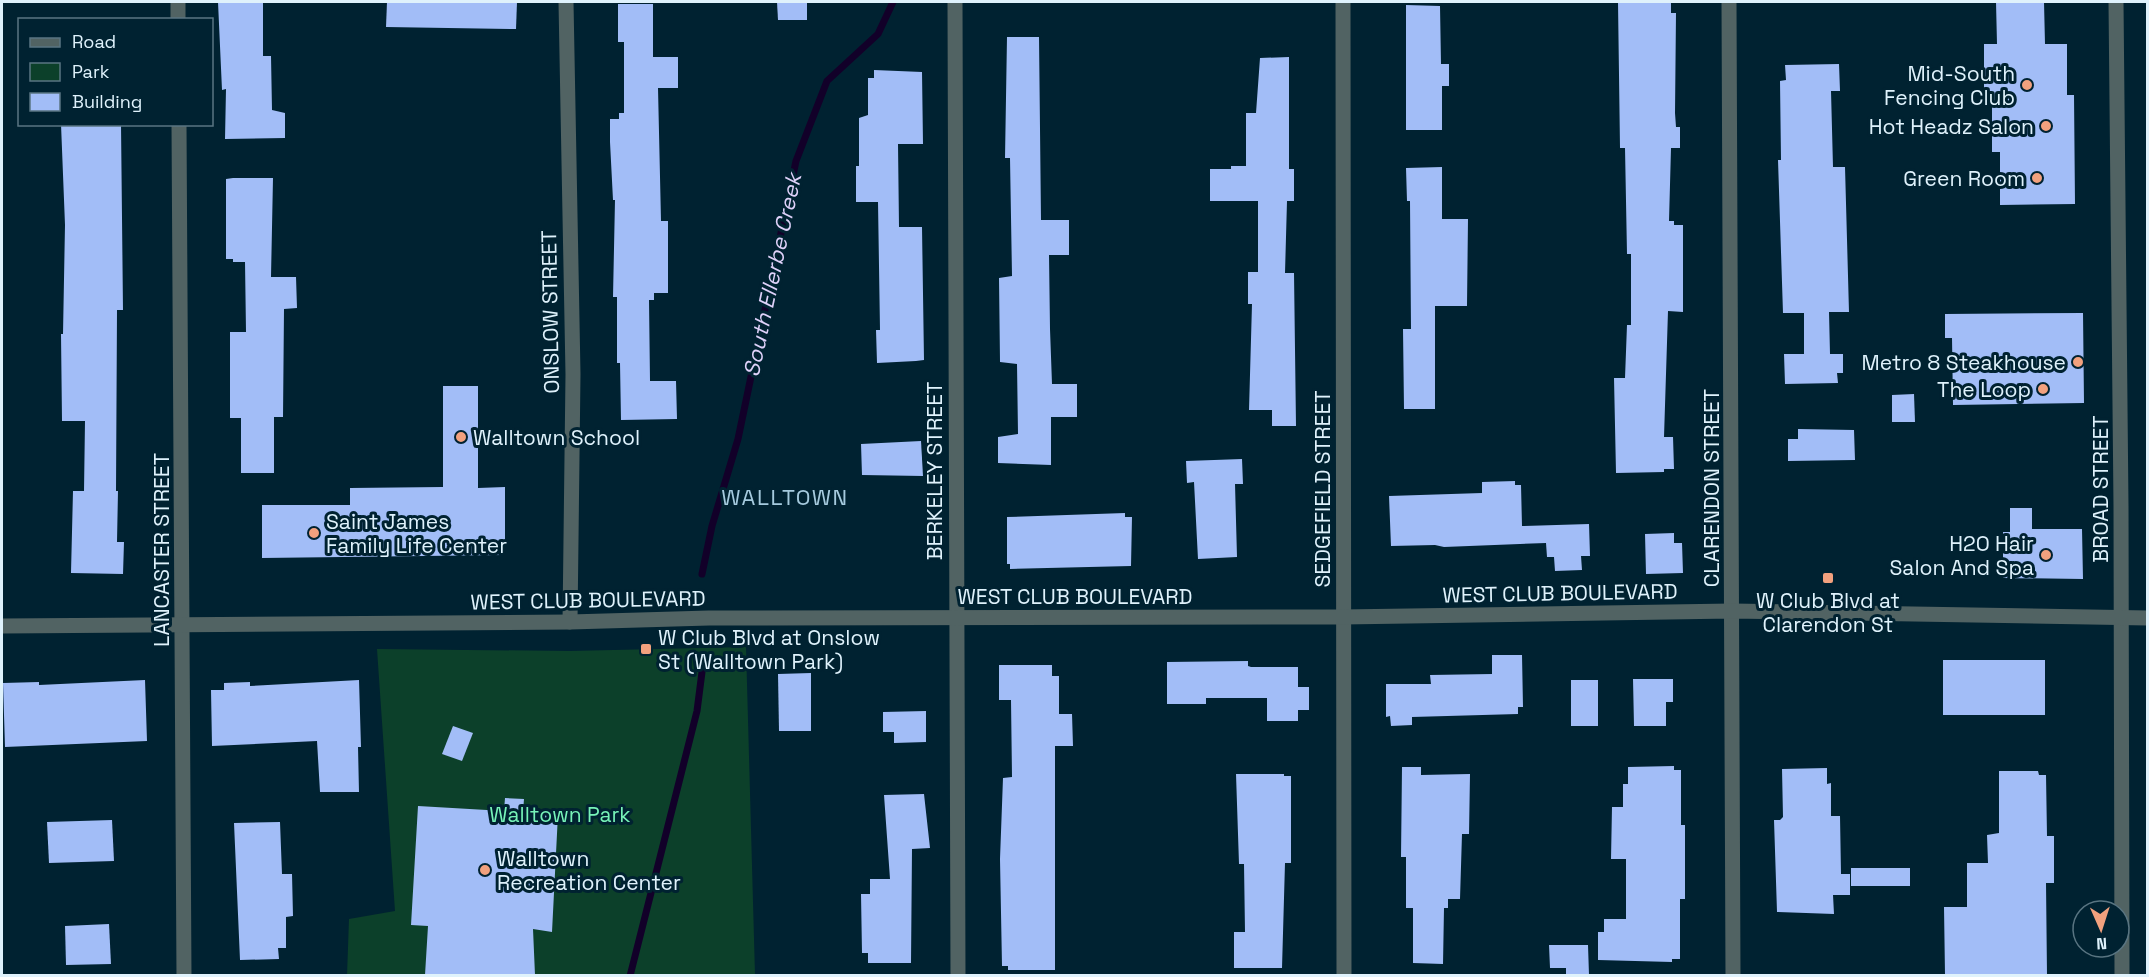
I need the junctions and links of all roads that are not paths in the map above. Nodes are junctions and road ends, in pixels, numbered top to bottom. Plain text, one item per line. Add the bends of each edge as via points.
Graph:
1 (178, 2) edge
2 (566, 2) edge
3 (955, 2) edge
4 (1343, 2) edge
5 (1729, 2) edge
6 (2115, 2) edge
7 (178, 18) edge
8 (179, 126) edge
9 (1732, 611) junction
10 (955, 617) junction
11 (1342, 617) junction
12 (2121, 618) junction
13 (2148, 618) edge
14 (570, 622) junction
15 (182, 623) junction
16 (2, 626) edge
17 (184, 975) edge
18 (958, 975) edge
19 (1344, 975) edge
20 (1733, 975) edge
21 (2122, 975) edge

1 - 7 street
2 - 14 street, ONSLOW STREET via 573,374
3 - 10 street, BERKELEY STREET
4 - 11 street, SEDGEFIELD STREET
5 - 9 street, CLARENDON STREET
6 - 12 street, BROAD STREET
8 - 15 street, LANCASTER STREET
9 - 11 street, WEST CLUB BOULEVARD
9 - 12 street, WEST CLUB BOULEVARD
9 - 20 street, CLARENDON STREET
10 - 11 street, WEST CLUB BOULEVARD
10 - 14 street, WEST CLUB BOULEVARD
10 - 18 street, BERKELEY STREET
11 - 19 street, SEDGEFIELD STREET
12 - 13 street, WEST CLUB BOULEVARD
12 - 21 street, BROAD STREET
14 - 15 street, WEST CLUB BOULEVARD
15 - 16 street, WEST CLUB BOULEVARD
15 - 17 street, LANCASTER STREET

